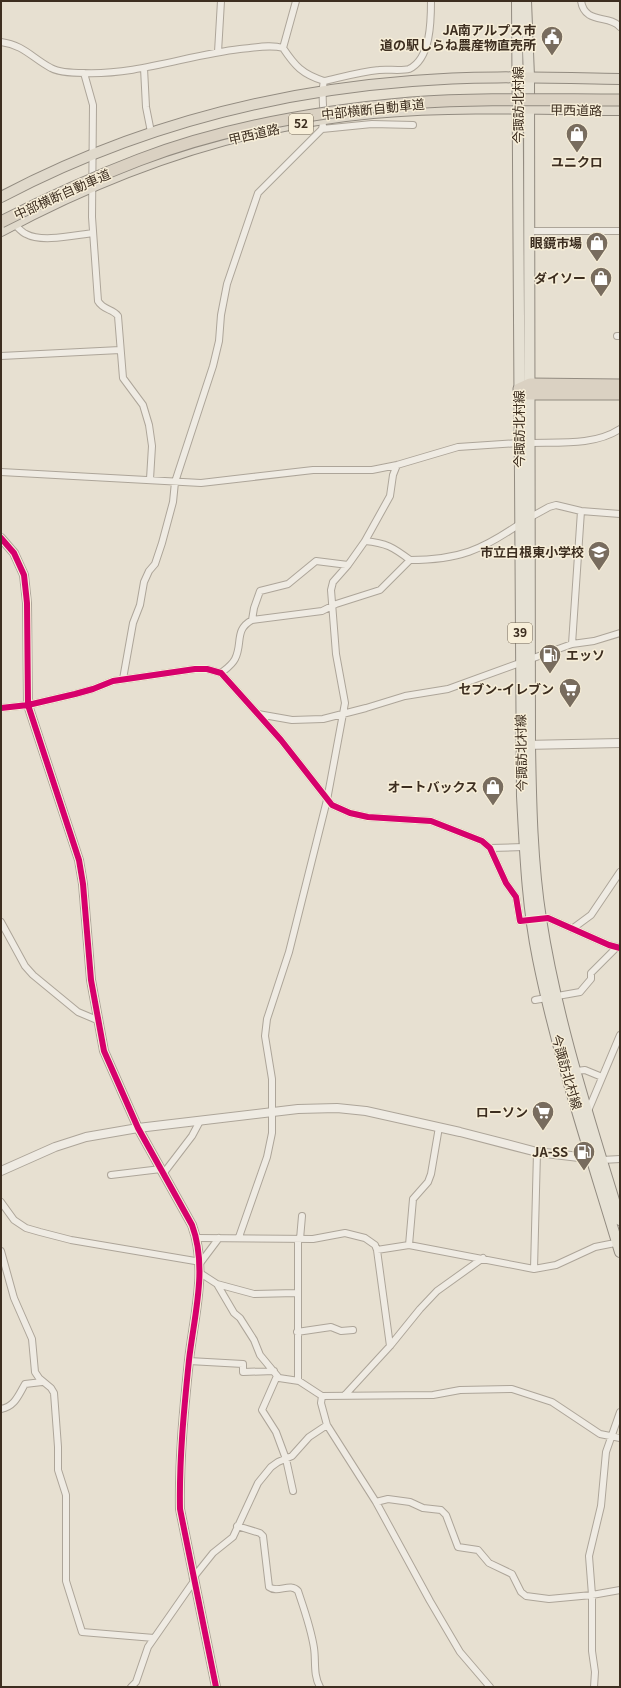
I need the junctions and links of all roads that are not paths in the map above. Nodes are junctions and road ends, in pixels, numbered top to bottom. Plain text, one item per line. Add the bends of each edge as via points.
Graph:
1 (222, 1) edge
2 (296, 1) edge
3 (431, 1) edge
4 (517, 1) edge
5 (526, 1) edge
6 (581, 1) edge
7 (620, 27) edge
8 (1, 42) edge
9 (283, 48) junction
10 (218, 52) junction
11 (144, 68) junction
12 (84, 73) junction
13 (529, 77) junction
14 (518, 78) junction
15 (620, 79) edge
16 (324, 81) junction
17 (321, 91) junction
18 (620, 96) edge
19 (620, 100) edge
20 (493, 101) junction
21 (620, 104) edge
22 (518, 109) junction
23 (529, 109) junction
24 (620, 110) edge
25 (323, 125) junction
26 (413, 125) dead end
27 (151, 132) junction
28 (92, 154) junction
29 (92, 186) junction
30 (1, 197) edge
31 (1, 216) edge
32 (1, 222) edge
33 (14, 224) junction
34 (1, 231) edge
35 (530, 231) junction
36 (620, 231) edge
37 (93, 233) junction
38 (120, 350) junction
39 (1, 356) edge
40 (620, 385) edge
41 (526, 389) junction
42 (620, 394) edge
43 (620, 429) edge
44 (524, 443) junction
45 (397, 465) junction
46 (1, 472) edge
47 (150, 479) junction
48 (175, 482) junction
49 (581, 511) junction
50 (620, 514) edge
51 (529, 518) junction
52 (519, 524) junction
53 (1, 538) edge
54 (365, 541) junction
55 (410, 560) junction
56 (348, 565) junction
57 (331, 607) junction
58 (252, 620) junction
59 (620, 633) edge
60 (572, 644) junction
61 (525, 660) junction
62 (221, 673) junction
63 (123, 680) junction
64 (28, 705) junction
65 (1, 708) edge
66 (343, 713) junction
67 (258, 714) junction
68 (620, 743) edge
69 (526, 745) junction
70 (327, 800) junction
71 (524, 847) junction
72 (490, 848) junction
73 (620, 872) edge
74 (536, 920) junction
75 (1, 922) edge
76 (572, 929) junction
77 (619, 947) edge
78 (551, 997) junction
79 (535, 1000) dead end
80 (97, 1020) junction
81 (620, 1036) edge
82 (576, 1071) junction
83 (602, 1077) junction
84 (272, 1111) junction
85 (588, 1111) junction
86 (200, 1121) junction
87 (439, 1127) junction
88 (138, 1128) junction
89 (537, 1152) junction
90 (597, 1159) junction
91 (620, 1159) edge
92 (1, 1171) edge
93 (162, 1171) junction
94 (111, 1175) dead end
95 (1, 1202) edge
96 (302, 1216) dead end
97 (620, 1220) edge
98 (239, 1237) junction
99 (197, 1238) junction
100 (219, 1238) junction
101 (299, 1239) junction
102 (409, 1245) junction
103 (619, 1245) edge
104 (377, 1250) junction
105 (1, 1251) edge
106 (483, 1258) junction
107 (200, 1262) junction
108 (534, 1269) junction
109 (200, 1273) junction
110 (217, 1284) junction
111 (296, 1293) junction
112 (352, 1330) dead end
113 (297, 1332) junction
114 (390, 1346) junction
115 (189, 1361) junction
116 (275, 1374) junction
117 (298, 1380) junction
118 (42, 1382) junction
119 (345, 1395) junction
120 (322, 1396) junction
121 (1, 1409) edge
122 (620, 1412) edge
123 (327, 1425) junction
124 (610, 1437) junction
125 (620, 1438) edge
126 (286, 1459) junction
127 (293, 1492) dead end
128 (376, 1502) junction
129 (237, 1526) junction
130 (193, 1579) junction
131 (620, 1590) edge
132 (592, 1595) junction
133 (154, 1638) junction
134 (135, 1684) edge
135 (131, 1687) edge
136 (216, 1687) edge
137 (320, 1687) edge
138 (490, 1687) edge
139 (594, 1687) edge

1 - 10 street
2 - 9 street
3 - 16 street via 432,26 429,40 416,64 408,69 378,70
4 - 14 main road, 今諏訪北村線 / 39
5 - 13 main road, 今諏訪北村線 / 39
6 - 7 street via 584,11 591,16
8 - 12 street via 23,48 52,69
9 - 10 street via 277,46
9 - 16 street via 296,67
10 - 11 street
11 - 12 street via 110,73
11 - 27 street via 146,106
12 - 28 street via 93,105
13 - 14 highway, 52
13 - 15 highway, 52
13 - 23 main road, 今諏訪北村線 / 39
14 - 17 highway, 52 via 413,80
14 - 22 main road, 今諏訪北村線 / 39
16 - 17 street
17 - 25 street
17 - 27 highway, 52 via 232,109
18 - 31 highway, 中部横断自動車道 via 499,95 412,99 371,102 291,114 216,131 137,156 66,185
19 - 20 highway, 中部横断自動車道, bridge
20 - 21 highway, bridge
20 - 32 highway, 中部横断自動車道, bridge via 372,107 292,118 246,128 139,160 51,197
22 - 23 highway, 甲西道路 / 52
22 - 25 highway, 甲西道路 / 52 via 412,110 370,114
22 - 41 main road, 今諏訪北村線 / 39
23 - 24 highway, 甲西道路 / 52
23 - 35 main road, 今諏訪北村線 / 39
25 - 26 street
25 - 29 highway, 甲西道路 / 52 via 280,128 198,148
25 - 48 street via 258,193 227,284 213,366
27 - 28 highway, 52
28 - 29 street
28 - 30 highway, 52
29 - 33 highway, 甲西道路 / 52
29 - 37 street
33 - 34 highway, 甲西道路 / 52
33 - 37 street via 25,234 33,237
35 - 36 street
35 - 41 main road, 今諏訪北村線 / 39
37 - 38 street via 98,301 101,306 118,316
38 - 39 street
38 - 47 street via 123,378 146,413 152,446
40 - 41 highway
41 - 42 highway
41 - 44 main road, 今諏訪北村線 / 39
43 - 44 street via 600,438
44 - 45 street via 458,446
44 - 51 main road, 今諏訪北村線 / 39
44 - 52 main road, 今諏訪北村線 / 39
45 - 48 street via 372,470 313,470 221,482
45 - 54 street via 390,496
46 - 47 street
47 - 48 street
48 - 63 street via 173,502 162,543 155,564 144,582 140,605 133,623
49 - 50 street
49 - 51 street via 556,505
49 - 60 street
51 - 52 street
51 - 61 main road, 今諏訪北村線 / 39
52 - 55 street via 466,554 430,560
52 - 61 main road, 今諏訪北村線 / 39
53 - 64 street via 14,553 24,579
54 - 55 street via 382,542 392,546
54 - 56 street
55 - 57 street via 380,590
56 - 57 street via 333,582
56 - 58 street via 316,561 288,584 260,591
57 - 58 street via 322,611
57 - 66 street via 345,703
58 - 62 street via 244,624 241,630 234,661
59 - 60 street
60 - 61 street
61 - 66 street via 448,688 405,696
61 - 69 main road, 今諏訪北村線 / 39
62 - 63 street via 195,669
62 - 67 street
63 - 64 street
64 - 65 street
64 - 80 street via 79,860 90,980
66 - 67 street via 307,721
66 - 70 street
67 - 70 street
68 - 69 street
69 - 71 main road, 今諏訪北村線 / 39
69 - 74 main road, 今諏訪北村線 / 39
70 - 72 street via 350,813 368,817 431,822 482,841
70 - 84 street via 289,952 267,1019 265,1036 272,1080
71 - 72 street
71 - 74 main road, 今諏訪北村線 / 39
72 - 74 street via 506,883 516,897 520,921
73 - 76 street via 591,915
74 - 76 street via 548,918
74 - 78 main road, 今諏訪北村線 / 39
75 - 80 street via 25,966 33,975 78,1012
76 - 77 street
77 - 78 street via 592,973 591,979 580,992
78 - 79 street
78 - 82 main road, 今諏訪北村線 / 39
78 - 90 main road, 今諏訪北村線 / 39
80 - 88 street via 104,1052
81 - 83 street
82 - 83 street via 585,1070
82 - 85 main road, 今諏訪北村線 / 39
83 - 85 street
84 - 86 street
84 - 87 street via 337,1108 358,1110
84 - 98 street via 272,1133 267,1157
85 - 90 main road, 今諏訪北村線 / 39
86 - 88 street
86 - 93 street via 192,1136
87 - 89 street
87 - 102 street via 431,1174 428,1182 413,1199
88 - 92 street via 72,1140
88 - 93 street
89 - 90 street
89 - 108 street
90 - 91 street
90 - 97 main road, 今諏訪北村線 / 39
90 - 103 main road, 今諏訪北村線 / 39
93 - 94 street
93 - 99 street
95 - 107 street via 14,1220 26,1228 71,1240
96 - 101 street
98 - 100 street
98 - 101 street
99 - 100 street
99 - 107 street
100 - 107 street
101 - 104 street via 345,1233 365,1238 375,1245
101 - 111 street
102 - 104 street
102 - 106 street
103 - 108 street via 595,1247 556,1265
104 - 114 street
105 - 118 street via 14,1298 32,1339 35,1372
106 - 108 street
106 - 114 street via 438,1291
107 - 109 street
109 - 110 street
109 - 115 street
110 - 111 street via 254,1294
110 - 116 street via 254,1340 260,1355
111 - 113 street
112 - 113 street via 341,1331 331,1327
113 - 117 street
114 - 119 street
115 - 116 street via 243,1364 242,1372
115 - 130 street via 180,1489 182,1526
116 - 117 street via 279,1378
116 - 126 street via 262,1410 276,1432
117 - 120 street
118 - 121 street via 24,1384 15,1402
118 - 133 street via 54,1393 58,1470 66,1495 66,1581 82,1632
119 - 120 street
119 - 124 street via 433,1395 460,1390 512,1389 552,1402 596,1431
120 - 123 street via 321,1403
122 - 124 street
123 - 126 street via 319,1429
123 - 128 street
124 - 125 street
124 - 132 street via 606,1452 601,1506 589,1556
126 - 127 street
126 - 129 street via 272,1467 258,1483
128 - 132 street via 388,1499 441,1510 446,1515 458,1546 478,1550 489,1563 512,1574 521,1592 526,1596 549,1599
128 - 138 street via 460,1652
129 - 130 street via 233,1537 213,1553
129 - 137 street via 263,1536 269,1587 276,1590 292,1587 298,1591 312,1634 315,1675
130 - 133 street
130 - 136 street
131 - 132 street
132 - 139 street
133 - 134 street via 148,1647
134 - 135 street

